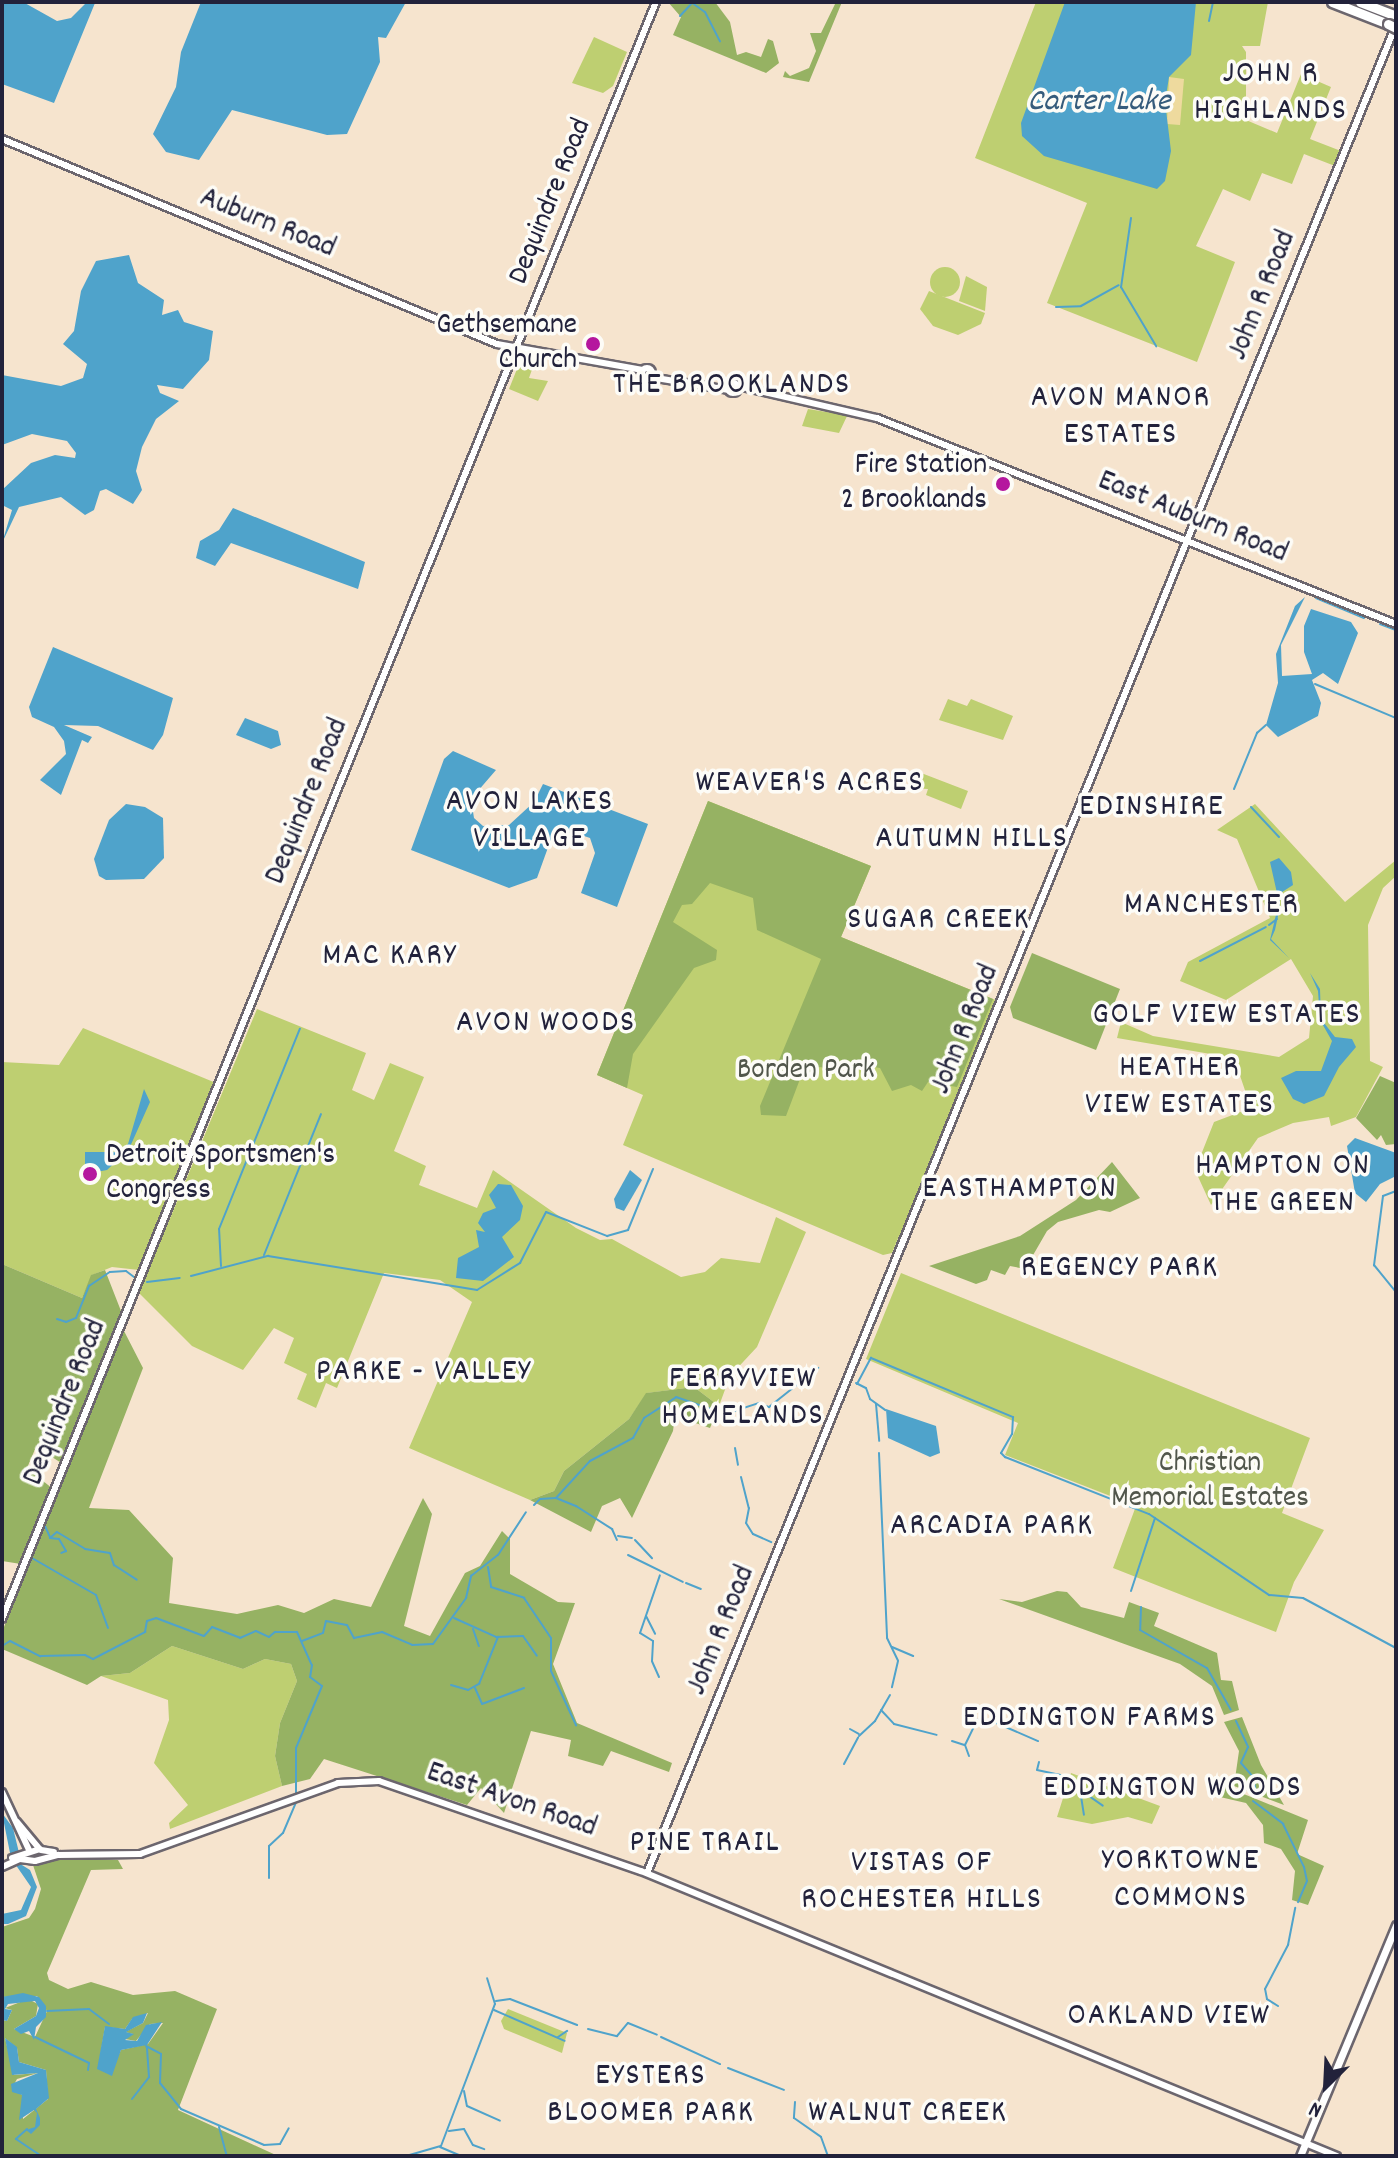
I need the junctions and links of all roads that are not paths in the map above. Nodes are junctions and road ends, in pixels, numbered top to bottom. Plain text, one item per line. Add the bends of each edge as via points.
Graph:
1 (656, 2) edge
2 (1332, 2) edge
3 (1360, 2) edge
4 (1394, 21) edge
5 (2, 139) edge
6 (516, 350) junction
7 (1190, 542) junction
8 (1396, 624) edge
9 (2, 1619) edge
10 (2, 1792) edge
11 (14, 1820) junction
12 (40, 1850) junction
13 (26, 1855) junction
14 (93, 1855) junction
15 (39, 1860) junction
16 (2, 1866) edge
17 (647, 1873) junction
18 (1396, 1925) edge
19 (1305, 2143) junction
20 (1300, 2156) edge
21 (1337, 2156) edge

1 - 6 main road, Dequindre Road
2 - 4 highway
3 - 4 highway
4 - 7 main road, John R Road
5 - 6 main road, Auburn Road
6 - 7 main road, East Auburn Road via 883,420
6 - 9 main road, Dequindre Road
7 - 8 main road, East Auburn Road
7 - 17 main road, John R Road
10 - 11 main road
11 - 12 main road
11 - 13 main road
12 - 13 main road, East Avon Road
12 - 14 main road, East Avon Road
12 - 15 main road
13 - 15 main road, East Avon Road
13 - 16 main road
14 - 15 main road, East Avon Road
14 - 17 main road, East Avon Road via 140,1854 338,1783 365,1779
17 - 19 main road, East Avon Road
18 - 19 main road
19 - 20 main road
19 - 21 main road, East Avon Road

